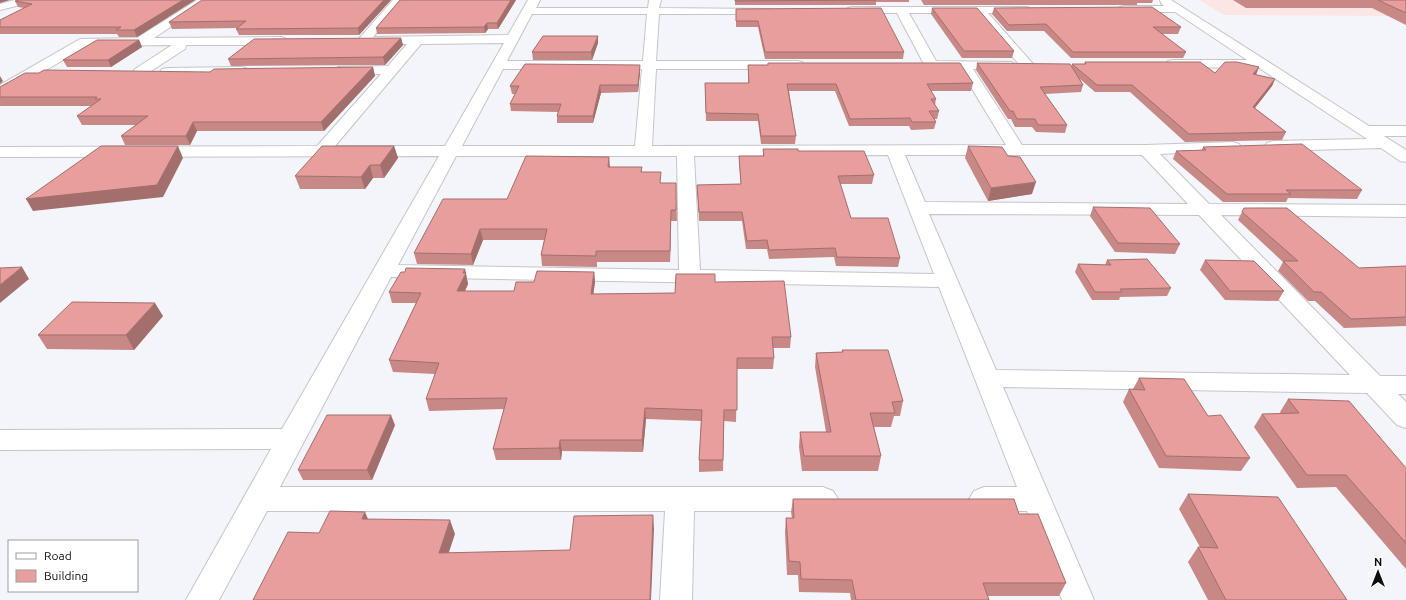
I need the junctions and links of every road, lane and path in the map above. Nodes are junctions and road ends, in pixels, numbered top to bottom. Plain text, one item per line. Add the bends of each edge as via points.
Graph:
1 (28, 0) edge
2 (205, 0) edge
3 (399, 0) edge
4 (923, 0) edge
5 (1164, 0) edge
6 (531, 5) edge
7 (654, 6) edge
8 (0, 7) edge
9 (1035, 9) edge
10 (1114, 9) edge
11 (1177, 9) junction
12 (839, 10) edge
13 (901, 10) junction
14 (930, 10) junction
15 (980, 10) junction
16 (776, 11) edge
17 (418, 40) junction
18 (511, 40) junction
19 (141, 41) junction
20 (188, 41) junction
21 (291, 41) edge
22 (347, 41) edge
23 (363, 41) junction
24 (649, 64) junction
25 (1043, 64) edge
26 (1160, 64) edge
27 (1262, 64) junction
28 (497, 65) junction
29 (806, 65) edge
30 (917, 65) edge
31 (932, 65) junction
32 (964, 65) junction
33 (1027, 65) junction
34 (330, 70) edge
35 (393, 70) junction
36 (251, 71) edge
37 (125, 72) edge
38 (140, 72) junction
39 (31, 73) junction
40 (54, 73) edge
41 (0, 74) edge
42 (0, 91) edge
43 (1366, 131) junction
44 (1406, 131) edge
45 (1384, 143) junction
46 (323, 150) junction
47 (894, 150) junction
48 (1017, 150) junction
49 (1146, 150) junction
50 (450, 151) junction
51 (643, 151) junction
52 (685, 151) junction
53 (0, 152) edge
54 (26, 152) junction
55 (1406, 157) edge
56 (0, 169) edge
57 (918, 208) junction
58 (1205, 210) junction
59 (1406, 211) edge
60 (383, 271) junction
61 (690, 276) junction
62 (947, 281) junction
63 (987, 378) junction
64 (1374, 385) junction
65 (1406, 386) edge
66 (1406, 418) edge
67 (290, 439) junction
68 (0, 440) edge
69 (257, 499) junction
70 (680, 499) junction
71 (846, 499) edge
72 (957, 499) edge
73 (1036, 499) junction
74 (202, 600) edge
75 (676, 600) edge
76 (1078, 600) edge

1 - 8 street
2 - 19 street
3 - 23 street
4 - 14 street
5 - 11 street
6 - 7 street
6 - 18 street
7 - 16 street
7 - 24 street
9 - 15 street
10 - 11 street
11 - 27 street
12 - 13 street
13 - 14 street
13 - 31 street
14 - 15 street
15 - 33 street
17 - 18 street
17 - 23 street
17 - 35 street
18 - 28 street
19 - 20 street
19 - 39 street via 84,42
20 - 21 street
20 - 38 street
22 - 23 street
24 - 28 street
24 - 29 street
24 - 51 street
25 - 33 street
26 - 27 street
27 - 43 street
28 - 50 street
30 - 31 street
31 - 32 street
32 - 33 street
32 - 48 street
34 - 35 street
35 - 46 street
36 - 38 street
37 - 38 street
39 - 40 street
39 - 41 street
39 - 42 street
43 - 44 street
43 - 45 street
45 - 49 street
45 - 55 street
46 - 50 street
46 - 54 street
47 - 48 street
47 - 52 street
47 - 57 street
48 - 49 street
49 - 58 street
50 - 51 street
50 - 60 street
51 - 52 street
52 - 61 street
53 - 54 street
54 - 56 street
57 - 58 street
57 - 62 street
58 - 59 street
58 - 64 street
60 - 61 street
60 - 67 street
61 - 62 street
62 - 63 street
63 - 64 street
63 - 73 street
64 - 65 street
64 - 66 street
67 - 68 street
67 - 69 street
69 - 70 street
69 - 74 street
70 - 71 street
70 - 75 street
72 - 73 street
73 - 76 street

